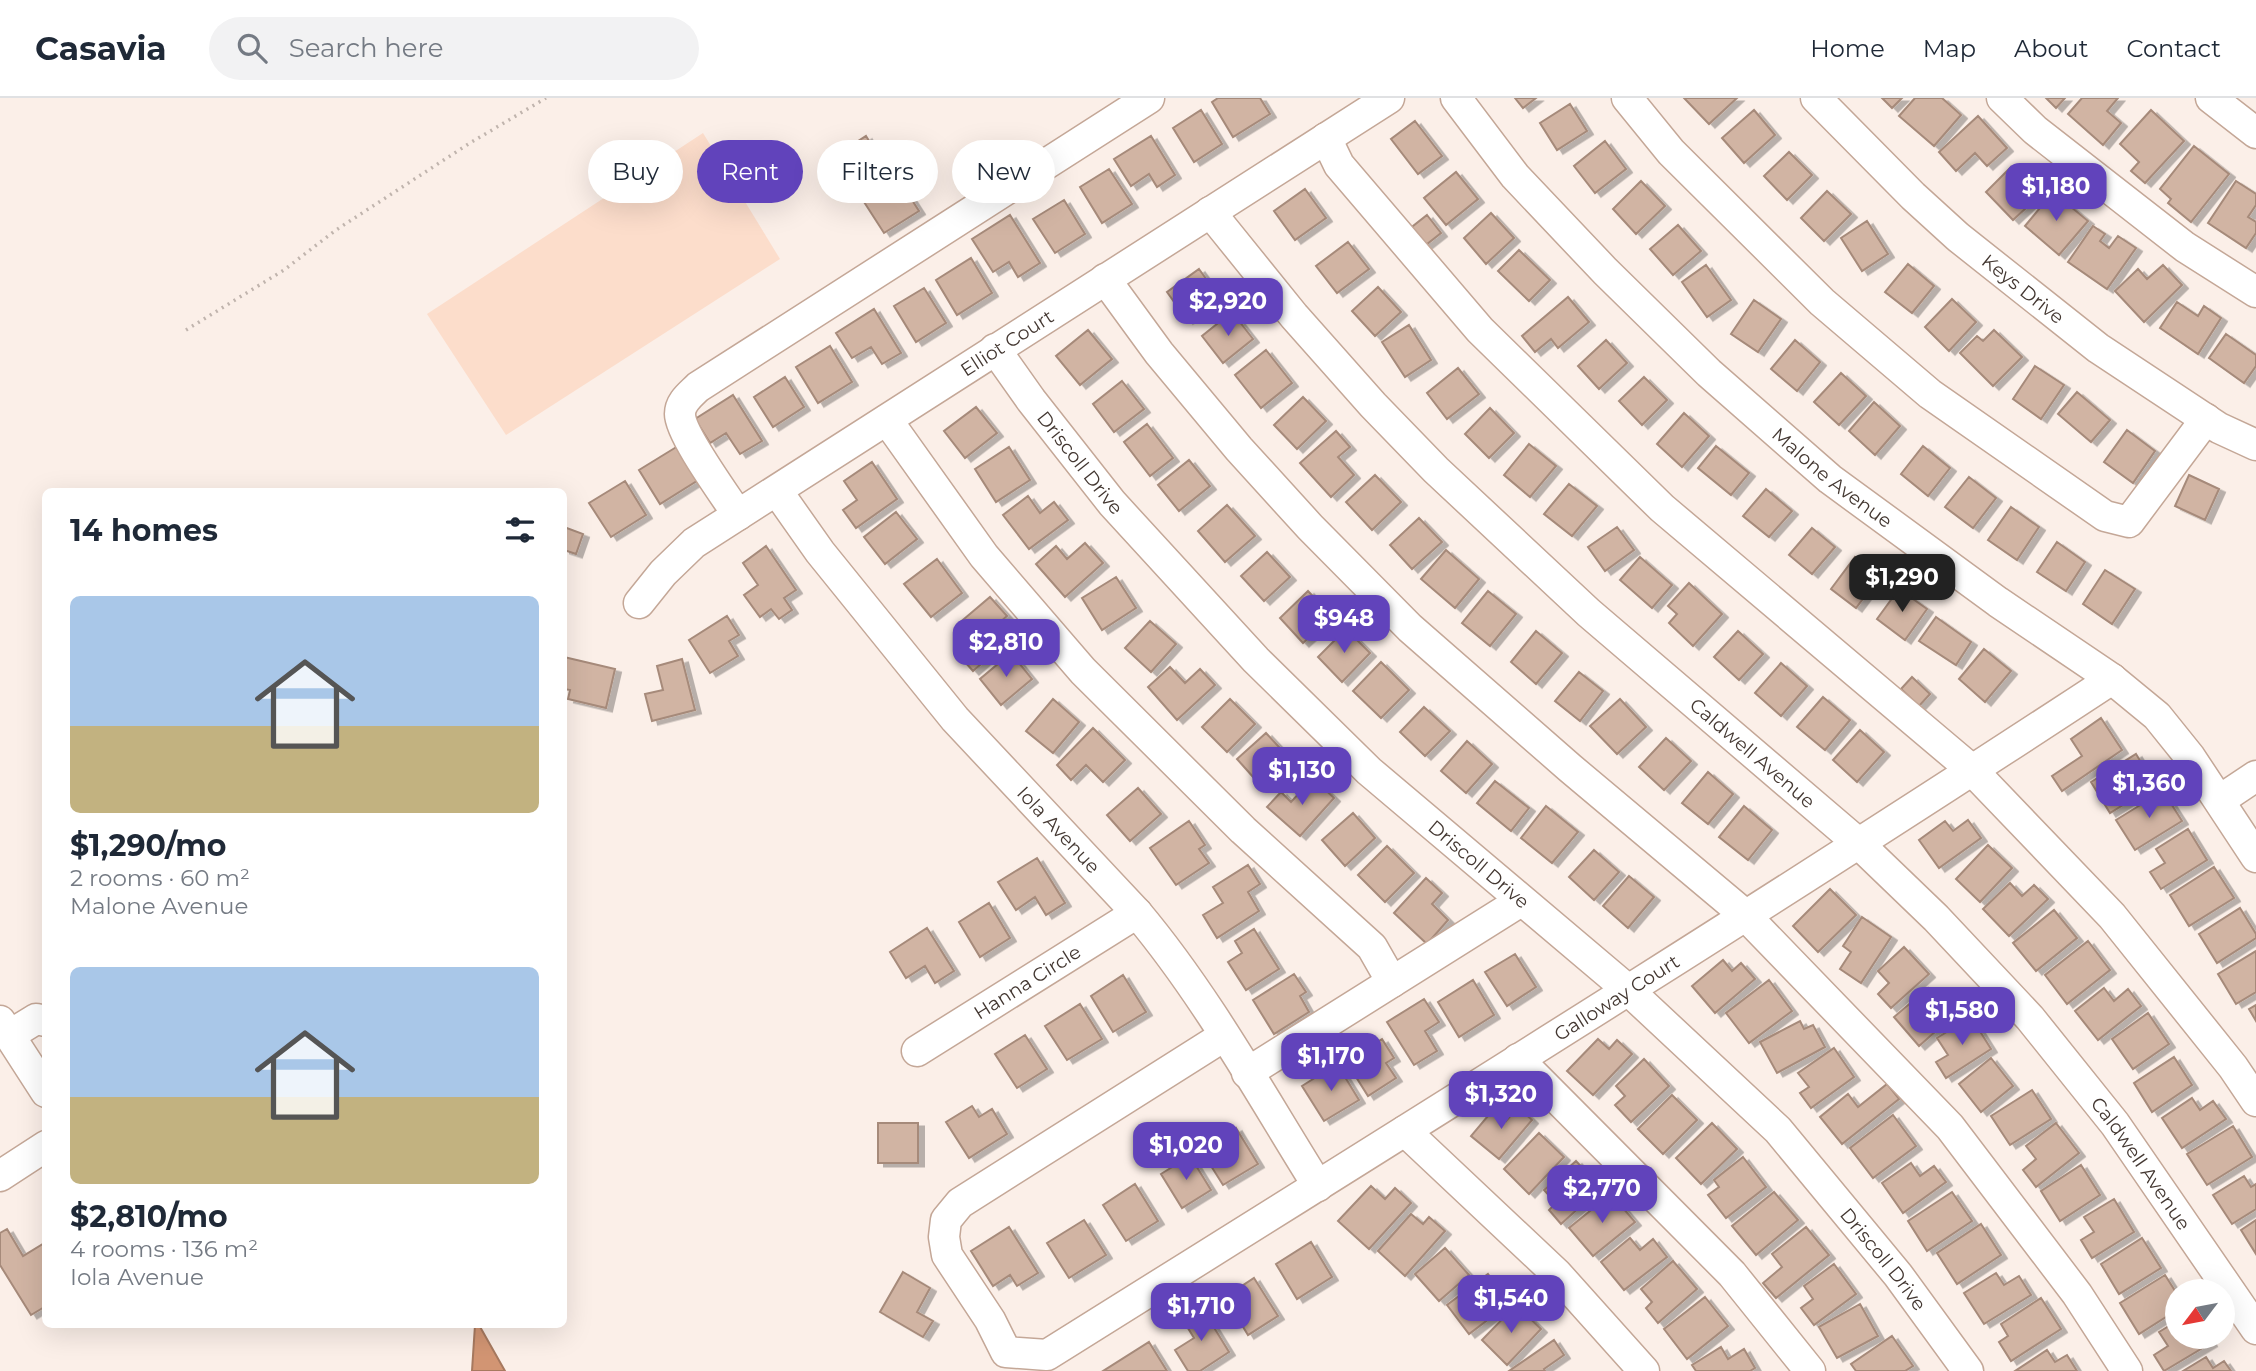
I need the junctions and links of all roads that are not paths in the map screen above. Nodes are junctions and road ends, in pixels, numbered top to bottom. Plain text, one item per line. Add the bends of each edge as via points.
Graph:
1 (1149, 98) edge
2 (1390, 98) edge
3 (1457, 98) edge
4 (1627, 98) edge
5 (1816, 98) edge
6 (2002, 98) edge
7 (2211, 98) edge
8 (2256, 133) edge
9 (1326, 138) junction
10 (1210, 212) junction
11 (1105, 279) junction
12 (2256, 292) edge
13 (995, 349) junction
14 (2206, 419) junction
15 (887, 420) junction
16 (2256, 445) edge
17 (777, 491) junction
18 (738, 515) junction
19 (639, 603) dead end
20 (2112, 679) junction
21 (1972, 770) junction
22 (2256, 776) edge
23 (2220, 800) junction
24 (1857, 842) junction
25 (2256, 857) edge
26 (1521, 901) junction
27 (1137, 913) junction
28 (1744, 914) junction
29 (1392, 982) junction
30 (1627, 989) junction
31 (42, 1020) edge
32 (5, 1028) edge
33 (1224, 1036) junction
34 (917, 1051) dead end
35 (1518, 1059) junction
36 (1247, 1073) junction
37 (42, 1080) edge
38 (2256, 1101) edge
39 (1405, 1131) junction
40 (42, 1149) edge
41 (0, 1175) edge
42 (1318, 1186) junction
43 (2256, 1329) edge
44 (1644, 1371) edge
45 (1810, 1371) edge
46 (1968, 1371) edge
47 (2127, 1371) edge

1 - 18 street via 698,387 683,402 684,431
2 - 9 street, Elliot Court
3 - 20 street, Malone Avenue via 1515,176 1605,271 1729,390 1830,479
4 - 14 street via 1671,152 1822,302 1930,394 2105,516 2129,522
5 - 14 street, Keys Drive via 1958,237 2098,348
6 - 12 street via 2035,130 2185,247
7 - 8 street
9 - 10 street, Elliot Court
9 - 21 street via 1339,165 1480,330 1557,407 1662,508
10 - 11 street, Elliot Court
10 - 24 street, Caldwell Avenue via 1294,316 1436,470 1589,613
11 - 13 street, Elliot Court
11 - 28 street via 1239,449 1410,628
13 - 15 street, Elliot Court
13 - 26 street, Driscoll Drive via 1112,503 1256,660 1368,771
14 - 16 street, Keys Drive
15 - 17 street, Elliot Court
15 - 29 street via 984,556 1083,671 1243,830 1373,947
17 - 18 street, Elliot Court
17 - 27 street, Iola Avenue via 820,552 955,719
18 - 19 street, Elliot Court via 694,543
20 - 21 street, Galloway Court
20 - 23 street, Malone Avenue via 2157,716
21 - 24 street, Galloway Court
21 - 38 street via 2112,916
22 - 23 street
23 - 25 street, Malone Avenue
24 - 28 street, Galloway Court
24 - 43 street, Caldwell Avenue via 2030,1018 2116,1124
26 - 29 street
26 - 30 street, Driscoll Drive
27 - 33 street, Iola Avenue
27 - 34 street, Hanna Circle
28 - 30 street, Galloway Court
28 - 47 street via 1950,1127 2077,1294
29 - 36 street
30 - 35 street, Galloway Court
30 - 46 street, Driscoll Drive via 1778,1130 1898,1275
31 - 32 street
32 - 37 street
33 - 36 street, Iola Avenue
33 - 42 street, Galloway Court via 960,1203 946,1220 947,1255 1006,1352 1046,1355
35 - 39 street, Galloway Court
35 - 45 street via 1732,1274
36 - 42 street, Iola Avenue
39 - 42 street, Galloway Court
39 - 44 street via 1558,1274
40 - 41 street

